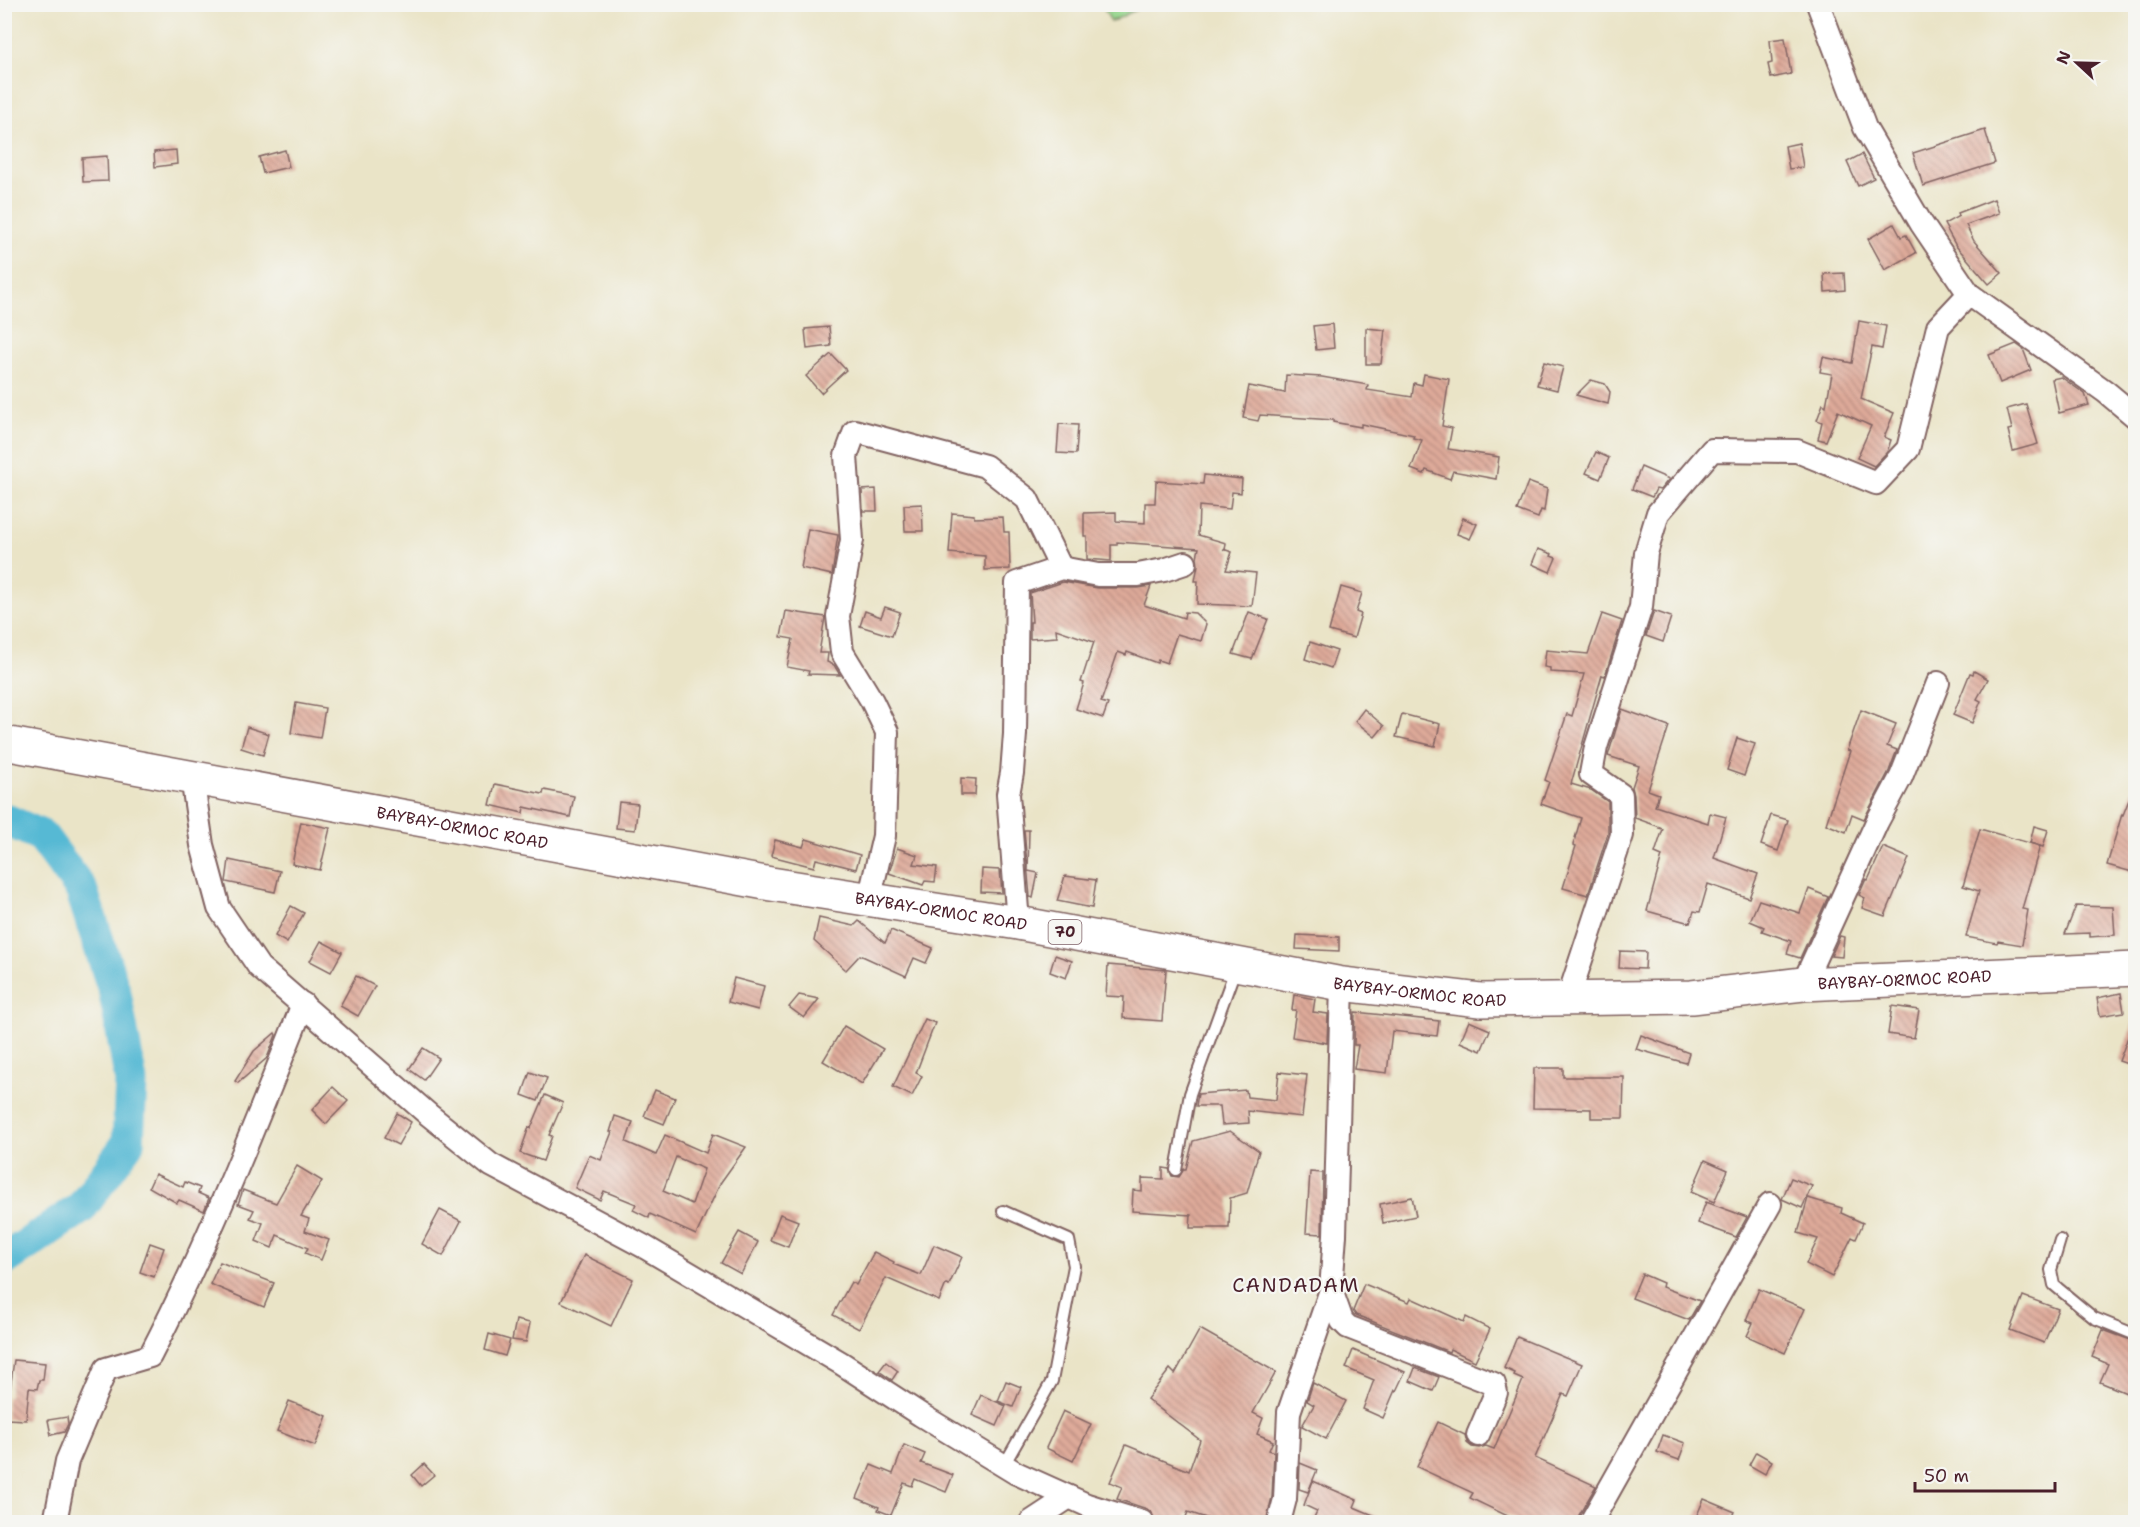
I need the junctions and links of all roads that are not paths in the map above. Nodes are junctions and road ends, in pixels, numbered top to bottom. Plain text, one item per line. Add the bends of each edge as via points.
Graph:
1 (1818, 4) edge
2 (1969, 294) junction
3 (2136, 417) edge
4 (1185, 563) dead end
5 (1061, 568) junction
6 (1938, 683) dead end
7 (4, 743) edge
8 (192, 777) junction
9 (869, 900) junction
10 (1018, 923) junction
11 (1238, 964) junction
12 (2136, 969) edge
13 (1342, 984) junction
14 (1803, 984) junction
15 (1569, 999) junction
16 (303, 1004) junction
17 (1176, 1170) dead end
18 (1770, 1204) dead end
19 (1003, 1211) dead end
20 (2060, 1240) dead end
21 (1331, 1290) junction
22 (2136, 1335) edge
23 (1478, 1435) dead end
24 (1004, 1465) junction
25 (1069, 1497) junction
26 (55, 1522) edge
27 (1031, 1522) edge
28 (1142, 1522) edge
29 (1279, 1522) edge
30 (1591, 1522) edge

1 - 2 street via 1865,128
2 - 3 street
2 - 15 street via 1938,327 1908,449 1876,483 1797,451 1712,450 1658,513 1646,553 1641,607 1591,774 1621,795 1622,835
4 - 5 street via 1138,574 1098,575
5 - 9 street via 1027,499 985,466 855,430 846,456 852,540 838,616 842,652 887,732 884,836
5 - 10 street via 1017,583 1015,734 1008,794
6 - 14 street via 1900,777
7 - 8 highway, BAYBAY-ORMOC ROAD / 70
8 - 9 highway, BAYBAY-ORMOC ROAD / 70
8 - 16 street via 202,845 219,908 259,967
9 - 10 highway, BAYBAY-ORMOC ROAD / 70
10 - 11 highway, BAYBAY-ORMOC ROAD / 70
11 - 13 highway, BAYBAY-ORMOC ROAD / 70
11 - 17 lane via 1190,1094
12 - 14 highway, BAYBAY-ORMOC ROAD / 70
13 - 15 highway, BAYBAY-ORMOC ROAD / 70 via 1480,1000
13 - 21 street
14 - 15 highway, BAYBAY-ORMOC ROAD / 70 via 1692,997
16 - 24 street via 491,1165 643,1246
16 - 26 street via 188,1282 150,1356 106,1369 67,1461
18 - 30 street
19 - 24 lane via 1069,1240 1074,1266 1052,1382
20 - 22 lane via 2051,1270 2054,1285 2094,1318
21 - 23 street via 1348,1327 1494,1384 1496,1393
21 - 29 street via 1289,1412 1285,1499
24 - 25 street
25 - 27 street
25 - 28 street

